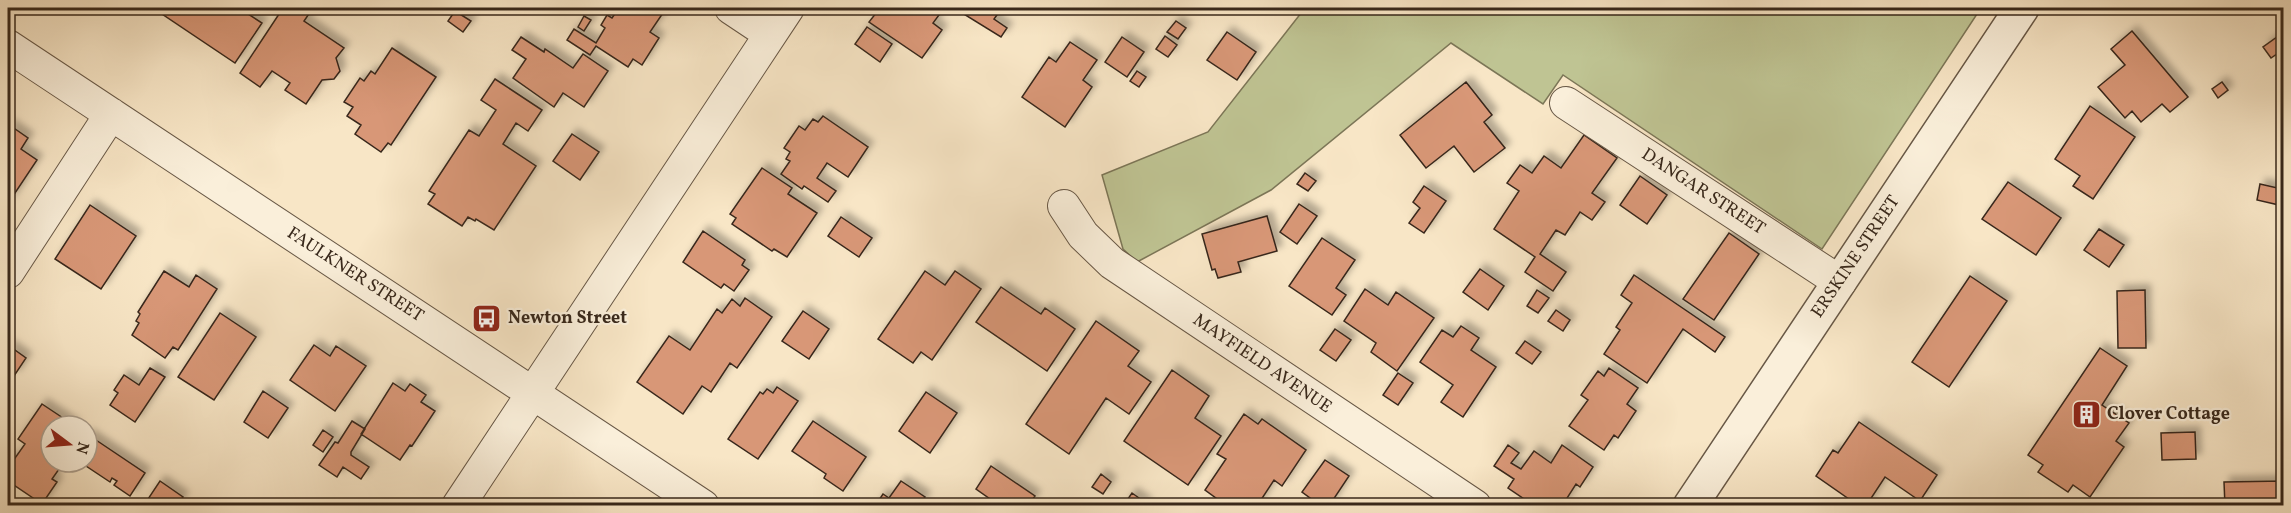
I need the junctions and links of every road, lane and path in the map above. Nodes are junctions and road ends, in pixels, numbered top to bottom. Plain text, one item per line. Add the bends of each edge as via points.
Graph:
1 (731, 8) edge
2 (788, 8) edge
3 (2022, 8) edge
4 (770, 34) junction
5 (8, 46) edge
6 (1566, 103) dead end
7 (111, 114) junction
8 (1064, 206) dead end
9 (8, 272) edge
10 (1840, 282) junction
11 (534, 392) junction
12 (458, 506) edge
13 (703, 506) edge
14 (1475, 506) edge
15 (1690, 506) edge

1 - 4 street
2 - 4 street
3 - 10 street, ERSKINE STREET
4 - 11 street
5 - 7 street, FAULKNER STREET
6 - 10 street, DANGAR STREET
7 - 9 street
7 - 11 street, FAULKNER STREET
8 - 14 street, MAYFIELD AVENUE via 1083,235 1112,263
10 - 15 street, ERSKINE STREET
11 - 12 street
11 - 13 street, FAULKNER STREET

